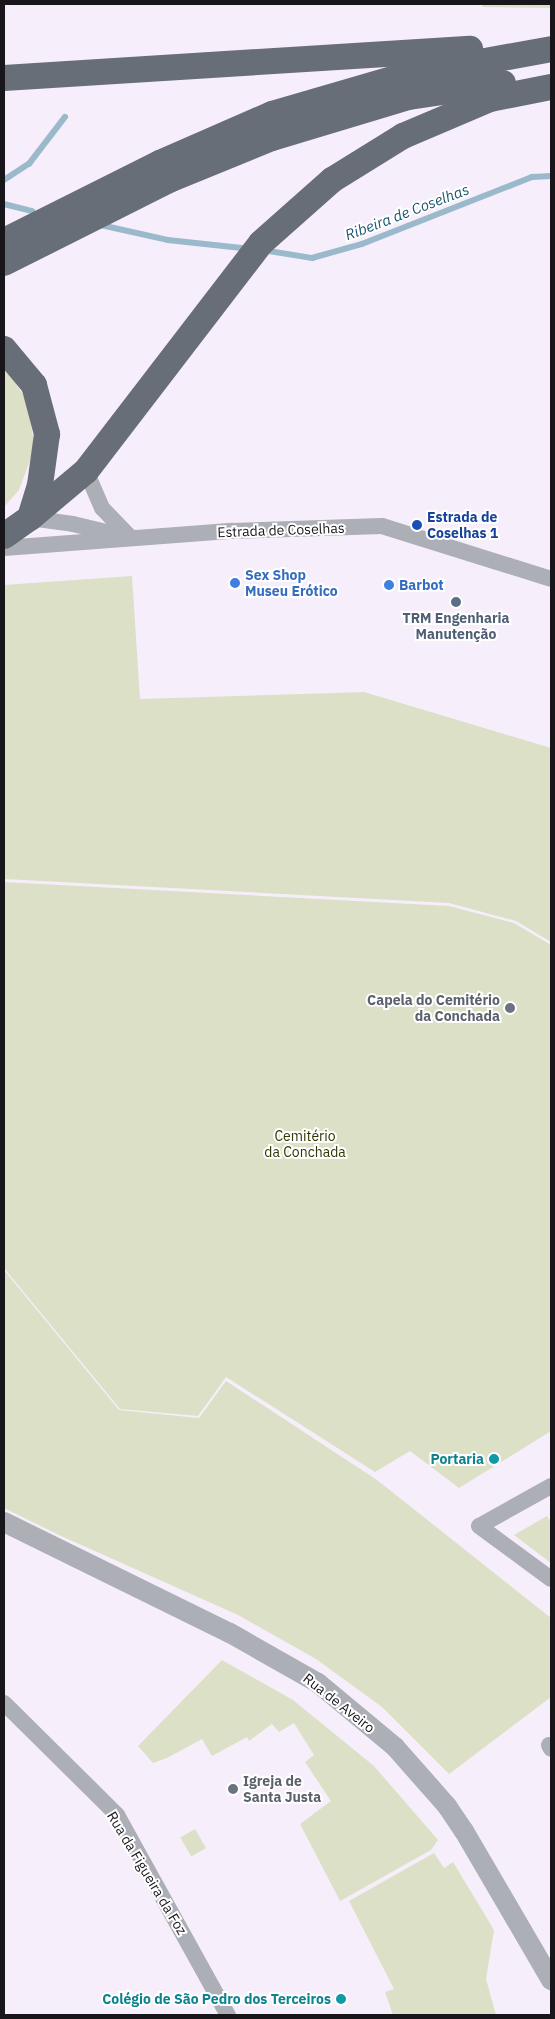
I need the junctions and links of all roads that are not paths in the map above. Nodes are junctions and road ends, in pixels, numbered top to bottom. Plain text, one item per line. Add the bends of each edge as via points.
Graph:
1 (551, 44) edge
2 (551, 49) edge
3 (4, 78) edge
4 (551, 78) edge
5 (551, 87) edge
6 (4, 241) edge
7 (4, 264) edge
8 (4, 349) edge
9 (86, 471) junction
10 (30, 518) junction
11 (4, 536) edge
12 (130, 537) junction
13 (4, 548) edge
14 (551, 578) edge
15 (551, 1486) edge
16 (4, 1522) edge
17 (551, 1579) edge
18 (4, 1703) edge
19 (551, 1980) edge
20 (228, 2015) edge

1 - 3 highway
2 - 6 highway via 403,76 272,114 160,163
4 - 7 highway via 409,97 272,138 169,180
5 - 9 highway via 490,99 404,136 332,180 261,243
8 - 10 highway via 34,386 47,434 40,485
9 - 10 highway
9 - 12 street via 102,508
10 - 11 highway
10 - 12 street
12 - 13 street, Estrada de Coselhas
12 - 14 street, Estrada de Coselhas via 382,526
15 - 17 street via 479,1526
16 - 19 street, Rua de Aveiro via 230,1633 318,1683 381,1735 451,1812
18 - 20 street, Rua da Figueira da Foz via 116,1815

